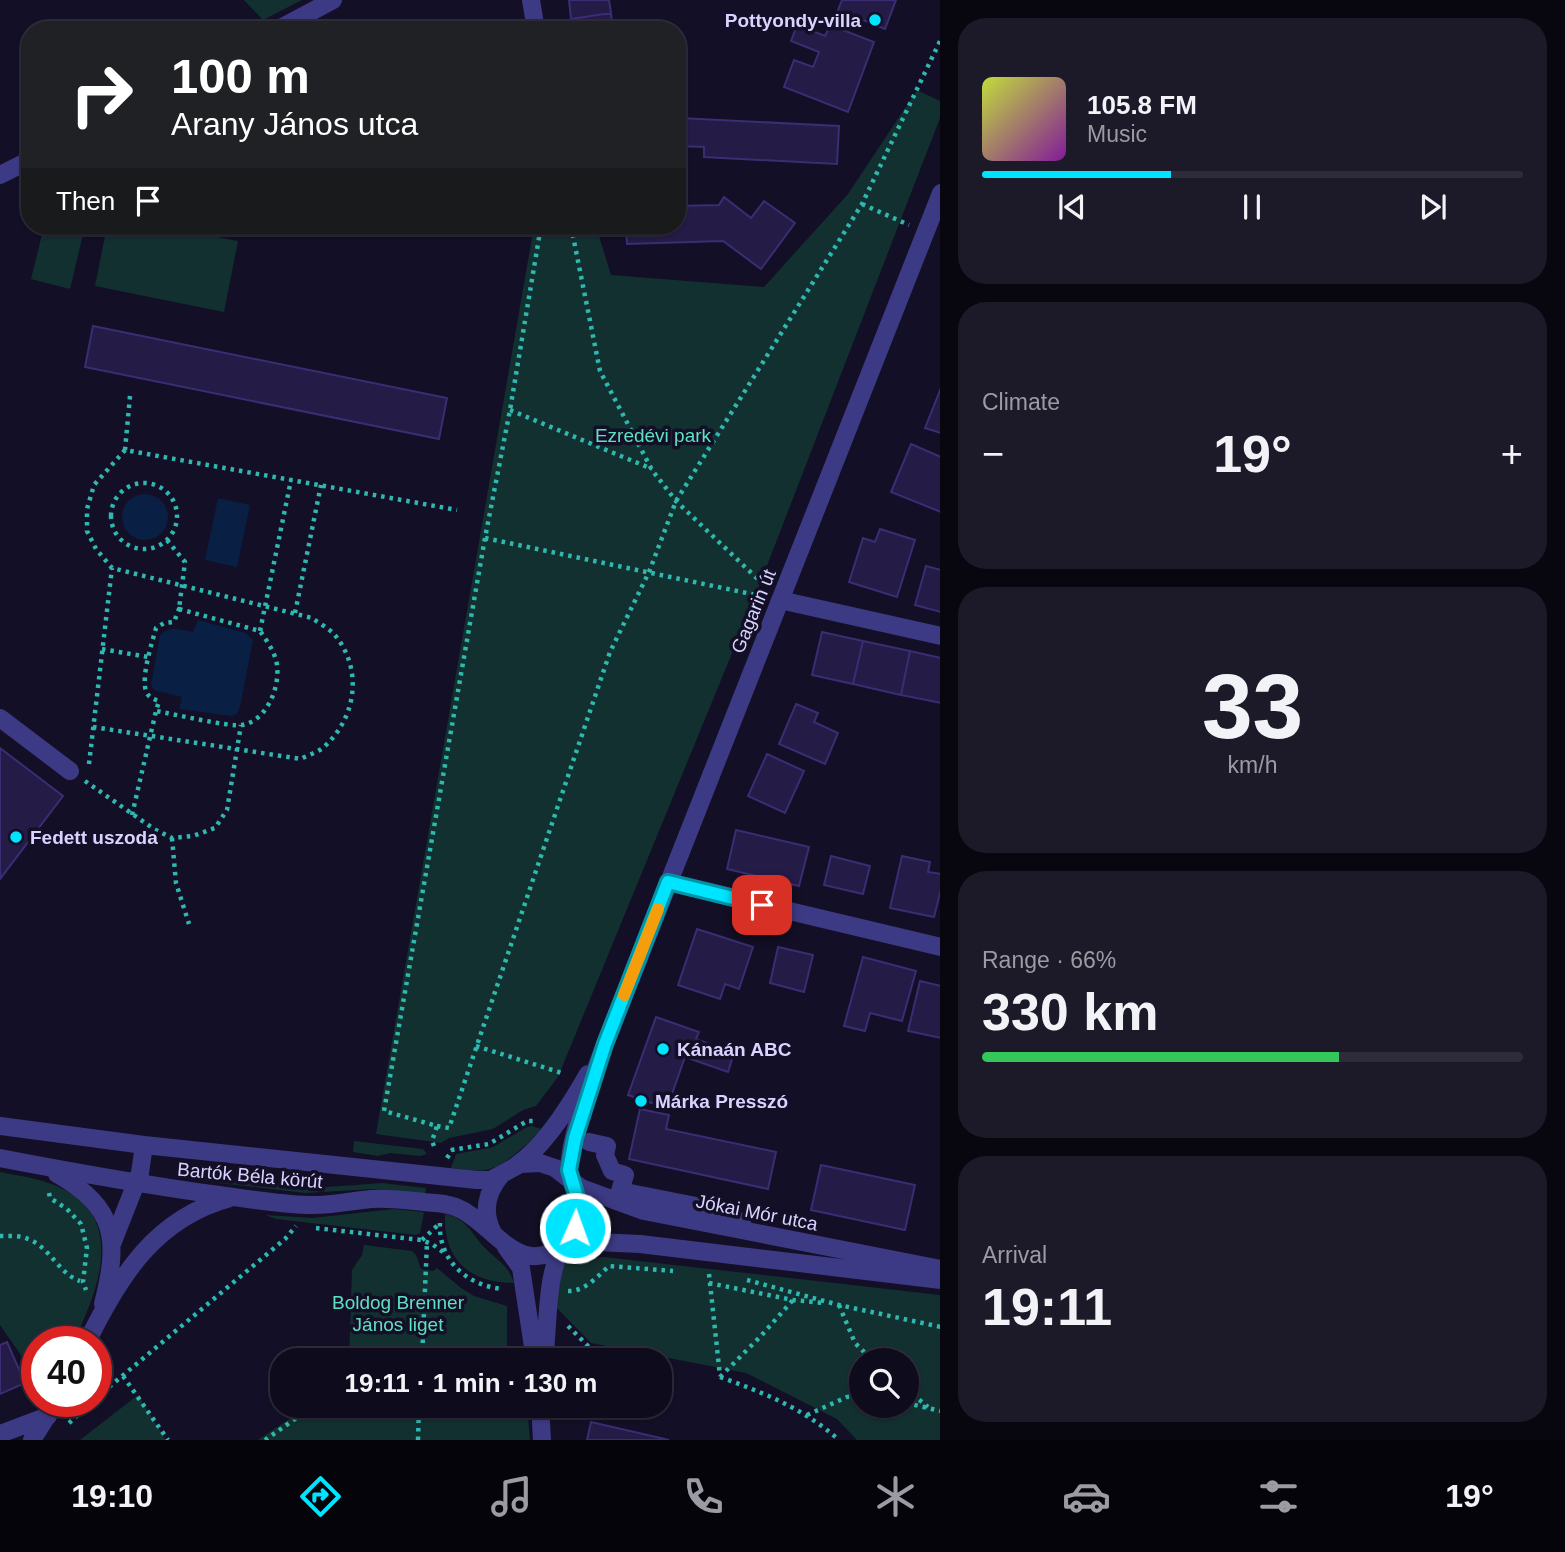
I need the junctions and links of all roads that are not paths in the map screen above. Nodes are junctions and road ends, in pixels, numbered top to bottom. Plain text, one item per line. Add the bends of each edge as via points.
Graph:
1 (333, 0) edge
2 (531, 0) edge
3 (293, 21) edge
4 (534, 21) edge
5 (21, 164) edge
6 (0, 175) edge
7 (940, 193) edge
8 (933, 232) edge
9 (780, 600) junction
10 (940, 636) edge
11 (0, 718) edge
12 (70, 771) road end
13 (668, 882) junction
14 (940, 947) edge
15 (605, 1044) junction
16 (0, 1126) edge
17 (589, 1142) dead end
18 (144, 1145) junction
19 (0, 1158) edge
20 (41, 1166) junction
21 (508, 1170) junction
22 (571, 1182) junction
23 (135, 1184) junction
24 (240, 1198) junction
25 (499, 1239) junction
26 (791, 1240) junction
27 (564, 1243) junction
28 (111, 1247) junction
29 (940, 1269) edge
30 (940, 1280) edge
31 (101, 1313) junction
32 (94, 1326) edge
33 (533, 1348) edge
34 (545, 1348) edge
35 (35, 1417) edge
36 (47, 1417) edge
37 (541, 1418) edge
38 (0, 1434) edge
39 (32, 1440) edge
40 (542, 1440) edge

1 - 3 street
2 - 4 street
5 - 6 street
7 - 8 street, Gagarin út
8 - 9 street, Gagarin út
9 - 10 street
9 - 13 street, Gagarin út
11 - 12 street
13 - 14 street
13 - 15 street, Gagarin út
15 - 21 street, Gagarin út via 547,1136
15 - 22 street, Gagarin út via 573,1148
16 - 18 street, Bartók Béla körút
17 - 26 street via 607,1146 605,1155 612,1171 625,1175 620,1191 706,1209
18 - 21 street, Bartók Béla körút via 477,1181 491,1180
18 - 23 street
19 - 20 street, Bartók Béla körút
20 - 23 street, Bartók Béla körút
20 - 28 street via 90,1196 108,1221
21 - 22 street, Bartók Béla körút via 534,1162 561,1172
21 - 25 street via 492,1187 487,1202 488,1218
22 - 26 street, Jókai Mór utca via 644,1211
22 - 27 street, Gagarin út via 579,1214
23 - 24 street, Bartók Béla körút
23 - 28 street
24 - 25 street, Bartók Béla körút via 308,1205 387,1199 446,1204 468,1213
24 - 31 street via 205,1206 160,1233 135,1261
25 - 27 street, Bartók Béla körút via 517,1252 536,1255
25 - 33 street via 521,1268
26 - 29 street, Jókai Mór utca
27 - 30 street via 640,1244
27 - 34 street, Gagarin út via 558,1255
28 - 31 street
31 - 32 street
35 - 38 street
36 - 39 street
37 - 40 street

